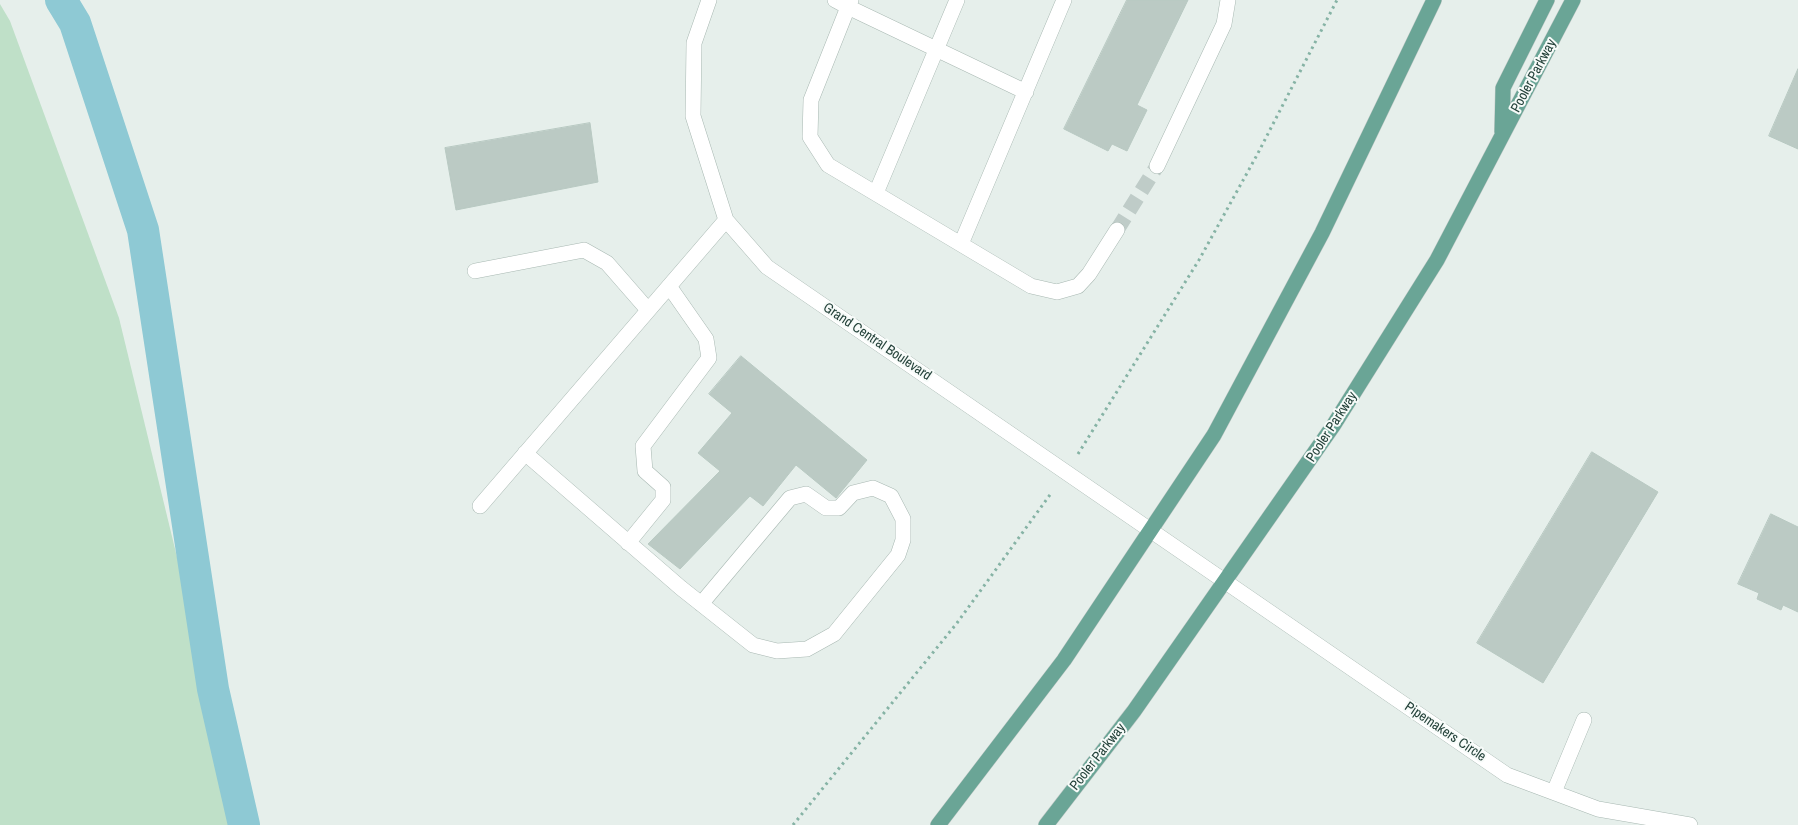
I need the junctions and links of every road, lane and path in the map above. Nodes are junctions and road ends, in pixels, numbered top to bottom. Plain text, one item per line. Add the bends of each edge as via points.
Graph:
1 (710, 0) edge
2 (957, 0) edge
3 (1064, 0) edge
4 (1228, 0) edge
5 (1337, 0) edge
6 (1434, 0) edge
7 (1547, 0) edge
8 (1573, 0) edge
9 (845, 2) edge
10 (936, 49) junction
11 (1026, 92) junction
12 (1502, 136) junction
13 (1157, 166) tunnel mouth
14 (876, 193) junction
15 (726, 220) junction
16 (1117, 230) tunnel mouth
17 (961, 244) junction
18 (475, 271) dead end
19 (669, 286) junction
20 (648, 310) junction
21 (1079, 451) dead end
22 (524, 453) junction
23 (1055, 489) dead end
24 (480, 506) dead end
25 (1151, 530) junction
26 (628, 543) junction
27 (1225, 582) junction
28 (700, 604) junction
29 (1584, 720) dead end
30 (1554, 792) junction
31 (793, 825) edge
32 (938, 825) edge
33 (1046, 825) edge
34 (1690, 825) edge

1 - 15 street, Grand Central Boulevard via 694,43 693,116
2 - 10 street
3 - 11 street
4 - 13 street via 1224,24
5 - 21 path via 1199,260
6 - 25 main road via 1322,233 1214,435
7 - 12 main road via 1503,88
8 - 12 main road, Pooler Parkway
9 - 10 street
9 - 14 street via 811,100 810,137 828,165
10 - 11 street
10 - 14 street
11 - 17 street
12 - 27 main road, Pooler Parkway via 1437,260 1333,426
14 - 17 street
15 - 19 street
15 - 25 street, Grand Central Boulevard via 767,267
16 - 17 street via 1078,286 1057,292 1031,286
18 - 20 street via 584,250 607,263
19 - 20 street
19 - 26 street via 706,339 709,358 643,446 645,471 663,487 663,500
20 - 22 street
22 - 24 street
22 - 26 street
23 - 31 path via 957,623
25 - 27 street, Grand Central Boulevard
25 - 32 main road via 1064,660
26 - 28 street
27 - 30 street, Pipemakers Circle via 1507,775
27 - 33 main road, Pooler Parkway via 1134,711
28 - 28 street via 753,645 777,651 807,649 834,634 898,555 903,540 903,519 891,496 872,488 853,493 839,508 826,508 806,494 790,498
29 - 30 street
30 - 34 street, Pipemakers Circle via 1598,809

